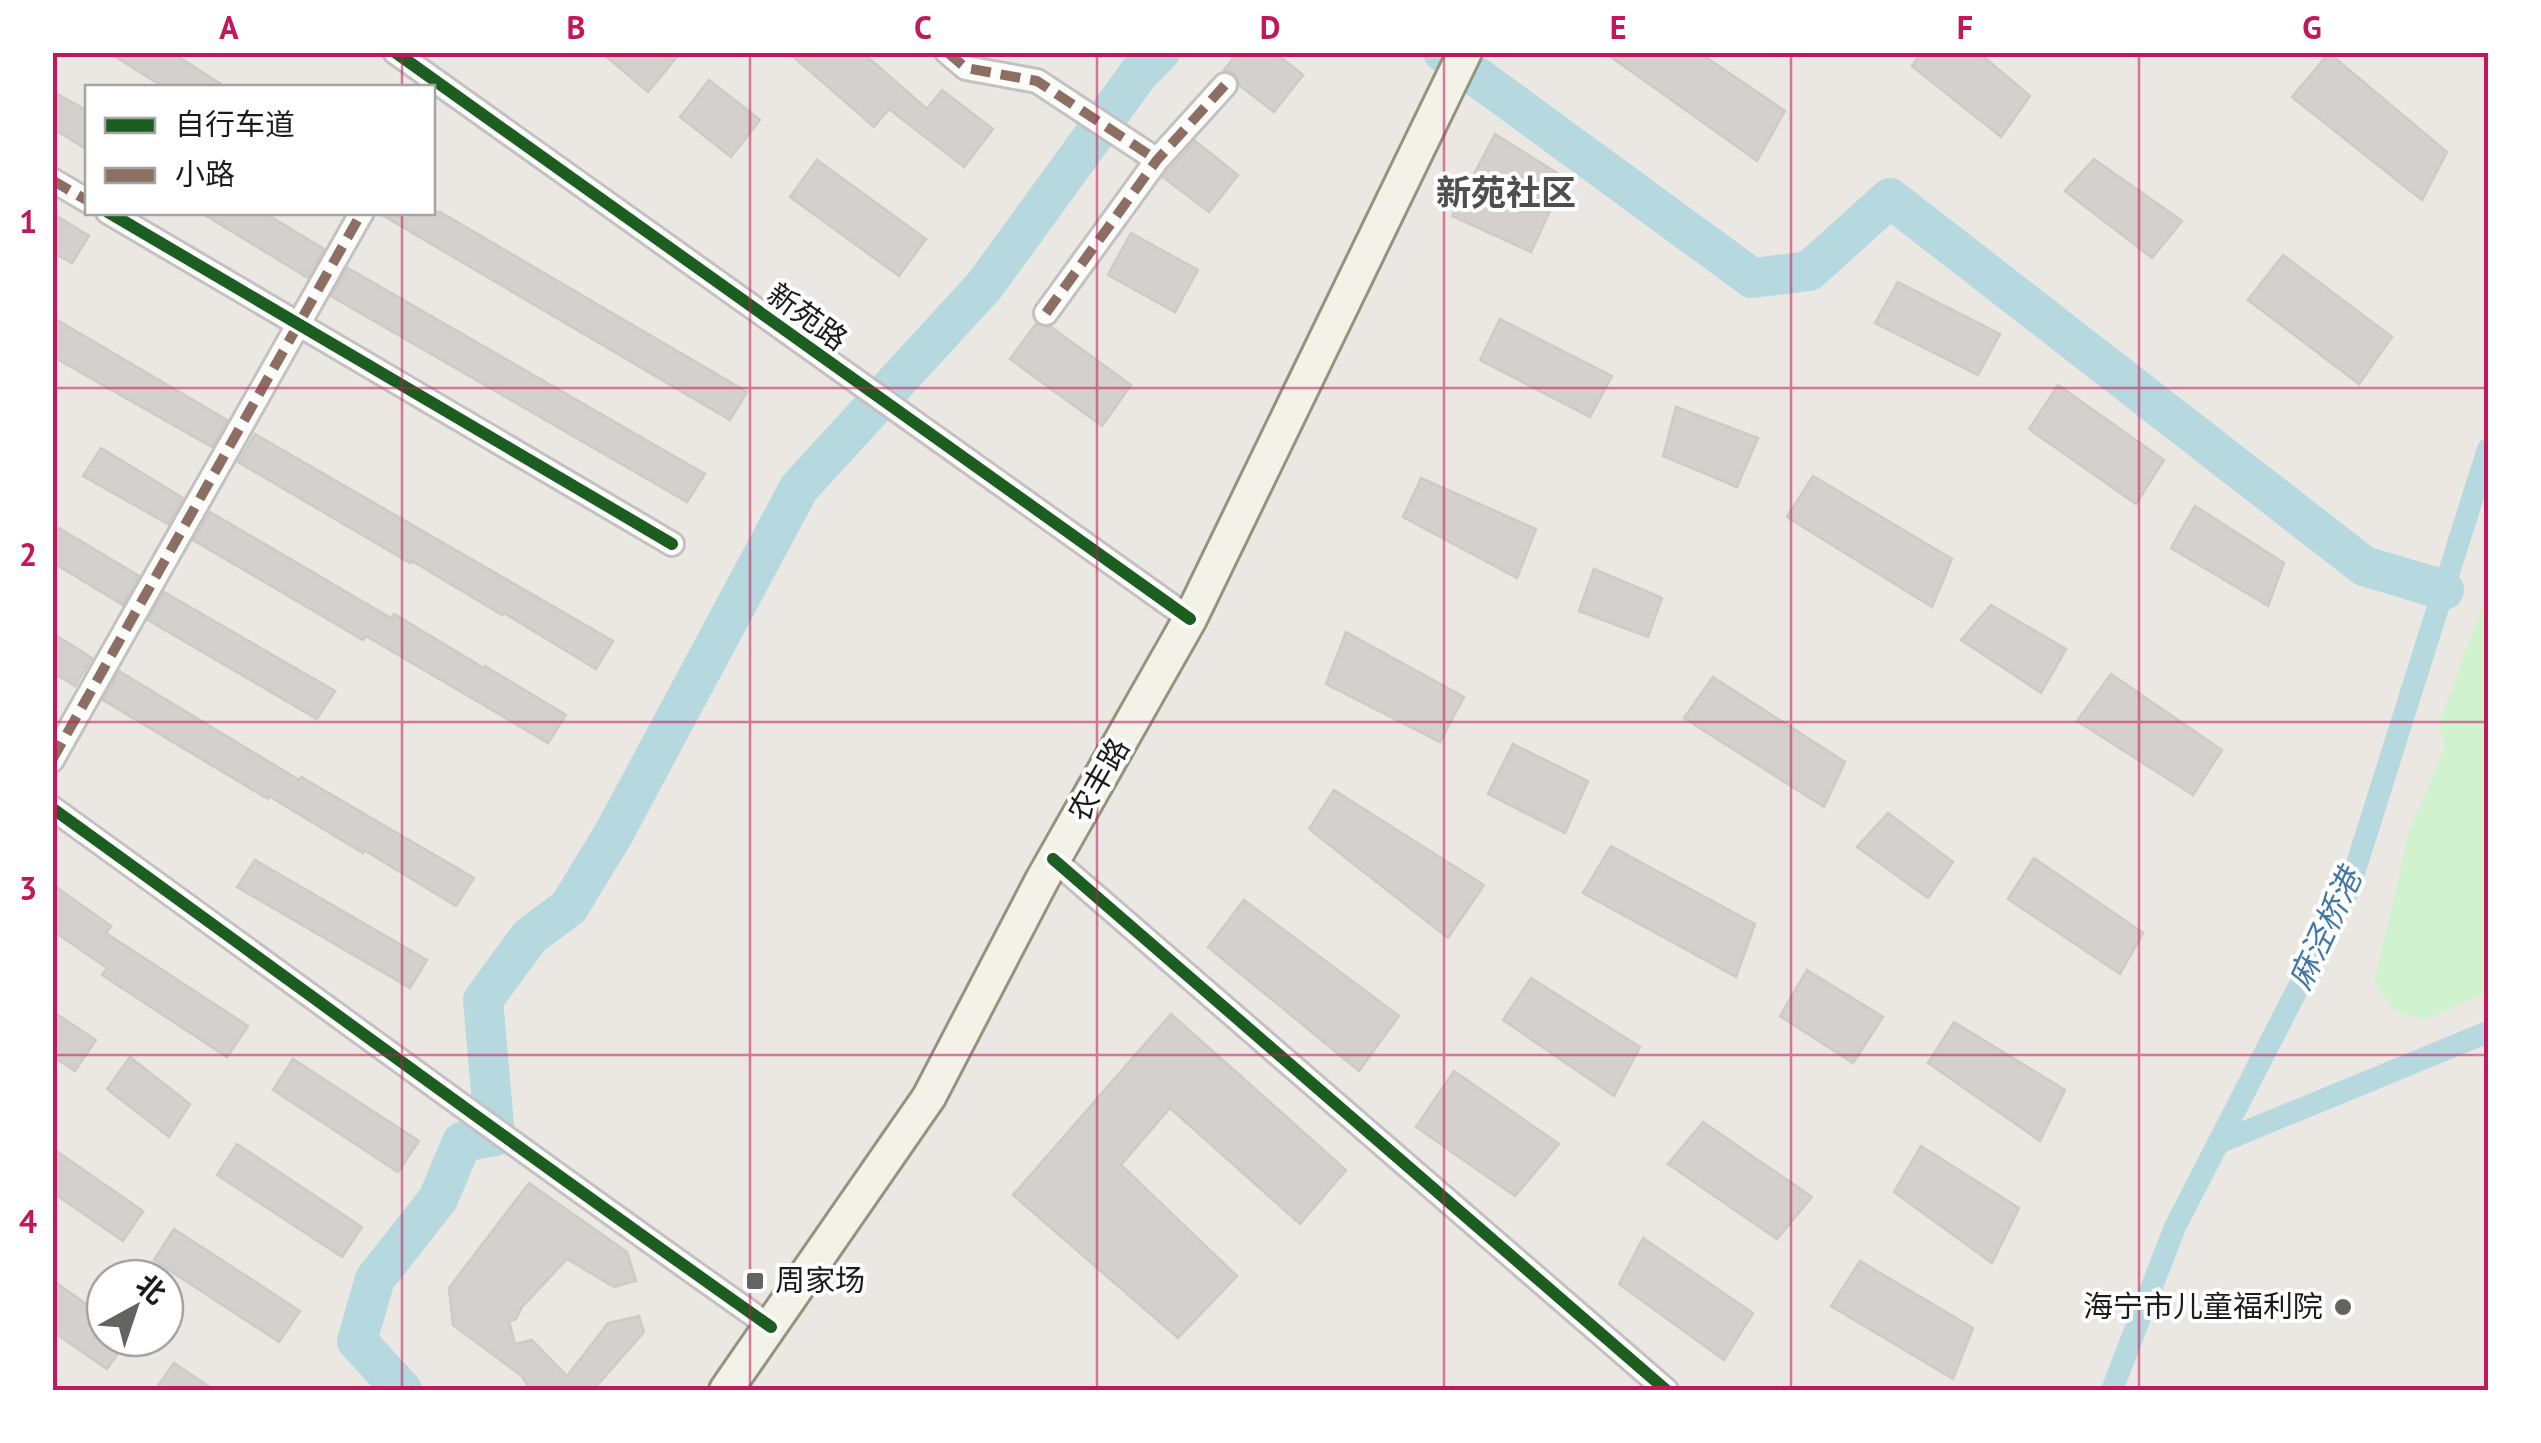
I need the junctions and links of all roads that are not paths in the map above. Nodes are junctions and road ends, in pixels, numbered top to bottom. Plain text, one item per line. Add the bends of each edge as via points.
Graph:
1 (395, 52) edge
2 (948, 52) edge
3 (1465, 52) edge
4 (1226, 85) dead end
5 (1156, 160) junction
6 (52, 180) edge
7 (85, 198) edge
8 (113, 215) edge
9 (360, 215) edge
10 (1046, 313) dead end
11 (298, 324) junction
12 (672, 544) dead end
13 (1190, 620) junction
14 (52, 760) edge
15 (52, 808) edge
16 (1053, 859) junction
17 (770, 1327) junction
18 (726, 1390) edge
19 (1666, 1390) edge

1 - 13 street, 新苑路
2 - 5 street via 966,68 1037,81
3 - 13 main road, 农丰路
4 - 5 street
5 - 10 street
6 - 7 street
8 - 11 street
9 - 11 street
11 - 12 street
11 - 14 street
13 - 16 main road, 农丰路
15 - 17 street
16 - 17 main road, 农丰路 via 929,1097
16 - 19 street
17 - 18 main road, 农丰路

